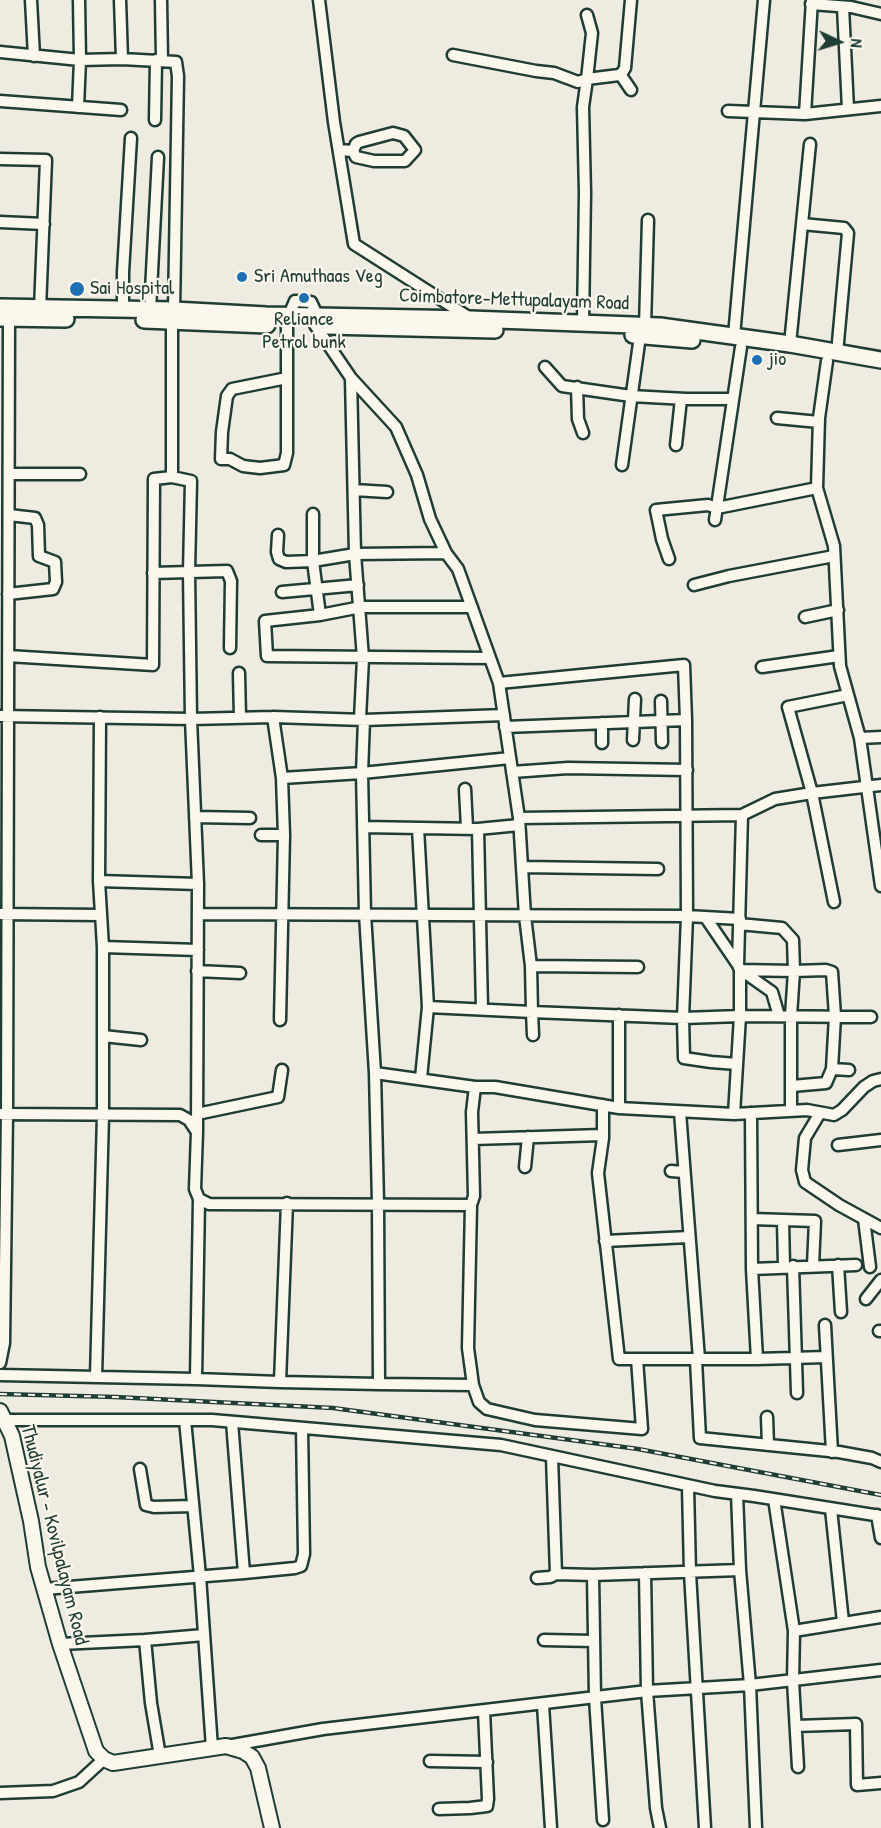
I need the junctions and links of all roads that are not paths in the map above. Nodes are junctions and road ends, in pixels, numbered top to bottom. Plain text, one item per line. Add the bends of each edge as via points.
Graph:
1 (31, 0) edge
2 (79, 0) edge
3 (120, 0) edge
4 (161, 0) edge
5 (319, 0) edge
6 (631, 0) edge
7 (764, 0) edge
8 (812, 2) edge
9 (843, 7) junction
10 (881, 14) edge
11 (587, 15) dead end
12 (0, 52) edge
13 (453, 54) dead end
14 (34, 56) junction
15 (122, 58) junction
16 (80, 60) junction
17 (159, 60) junction
18 (620, 74) junction
19 (587, 79) junction
20 (631, 90) dead end
21 (0, 101) edge
22 (881, 106) edge
23 (78, 107) junction
24 (848, 109) junction
25 (121, 110) dead end
26 (728, 111) dead end
27 (753, 113) junction
28 (805, 114) junction
29 (155, 120) dead end
30 (131, 138) dead end
31 (810, 144) dead end
32 (339, 150) junction
33 (353, 151) junction
34 (158, 157) dead end
35 (0, 159) edge
36 (648, 220) dead end
37 (0, 222) edge
38 (44, 224) junction
39 (802, 224) junction
40 (40, 309) junction
41 (123, 310) junction
42 (150, 310) junction
43 (5, 313) edge
44 (173, 315) junction
45 (471, 319) junction
46 (288, 320) junction
47 (316, 320) junction
48 (583, 322) junction
49 (455, 323) junction
50 (642, 331) junction
51 (737, 341) junction
52 (790, 344) junction
53 (832, 357) junction
54 (881, 360) edge
55 (545, 367) dead end
56 (881, 371) edge
57 (287, 378) junction
58 (351, 378) junction
59 (577, 387) junction
60 (631, 396) junction
61 (681, 399) junction
62 (733, 399) junction
63 (777, 418) dead end
64 (819, 422) junction
65 (583, 433) dead end
66 (676, 445) dead end
67 (622, 465) dead end
68 (9, 474) junction
69 (80, 474) dead end
70 (172, 477) junction
71 (818, 488) junction
72 (354, 490) junction
73 (387, 492) dead end
74 (717, 508) junction
75 (6, 510) edge
76 (313, 514) dead end
77 (715, 520) dead end
78 (278, 535) dead end
79 (446, 553) junction
80 (356, 554) junction
81 (834, 556) junction
82 (669, 558) dead end
83 (313, 561) junction
84 (4, 564) edge
85 (189, 572) junction
86 (153, 573) junction
87 (358, 585) junction
88 (694, 585) dead end
89 (316, 589) junction
90 (282, 592) dead end
91 (8, 594) junction
92 (472, 607) junction
93 (361, 608) junction
94 (838, 610) junction
95 (320, 615) junction
96 (805, 617) dead end
97 (4, 627) edge
98 (230, 648) dead end
99 (8, 656) junction
100 (839, 656) junction
101 (363, 658) junction
102 (490, 658) junction
103 (762, 668) dead end
104 (239, 673) dead end
105 (499, 683) junction
106 (848, 695) junction
107 (635, 699) dead end
108 (661, 701) dead end
109 (4, 717) edge
110 (100, 717) junction
111 (273, 717) junction
112 (240, 718) junction
113 (191, 719) junction
114 (362, 719) junction
115 (663, 720) junction
116 (686, 720) junction
117 (504, 721) junction
118 (634, 722) junction
119 (602, 723) junction
120 (881, 736) edge
121 (860, 738) junction
122 (633, 740) dead end
123 (662, 742) dead end
124 (602, 743) dead end
125 (510, 758) junction
126 (687, 770) junction
127 (512, 772) junction
128 (362, 773) junction
129 (282, 778) junction
130 (881, 785) edge
131 (868, 787) junction
132 (465, 789) dead end
133 (4, 790) edge
134 (812, 793) junction
135 (742, 815) junction
136 (687, 816) junction
137 (195, 817) junction
138 (250, 818) dead end
139 (519, 822) junction
140 (363, 826) junction
141 (418, 828) junction
142 (467, 828) junction
143 (478, 829) junction
144 (261, 835) dead end
145 (284, 835) junction
146 (523, 867) junction
147 (658, 869) dead end
148 (99, 881) junction
149 (198, 884) junction
150 (881, 886) edge
151 (834, 902) dead end
152 (4, 914) edge
153 (198, 914) junction
154 (282, 914) junction
155 (365, 914) junction
156 (101, 915) junction
157 (422, 916) junction
158 (480, 916) junction
159 (525, 916) junction
160 (687, 916) junction
161 (706, 918) junction
162 (740, 921) junction
163 (103, 947) junction
164 (198, 950) junction
165 (531, 966) junction
166 (638, 967) dead end
167 (739, 967) junction
168 (197, 971) junction
169 (790, 971) junction
170 (240, 974) dead end
171 (756, 982) junction
172 (428, 1007) junction
173 (482, 1009) junction
174 (532, 1012) junction
175 (619, 1016) junction
176 (741, 1016) junction
177 (791, 1016) junction
178 (835, 1016) junction
179 (779, 1017) junction
180 (871, 1017) dead end
181 (683, 1018) junction
182 (280, 1020) dead end
183 (533, 1035) dead end
184 (103, 1036) junction
185 (141, 1040) dead end
186 (737, 1064) junction
187 (282, 1070) dead end
188 (832, 1070) junction
189 (849, 1070) dead end
190 (375, 1073) junction
191 (422, 1078) junction
192 (881, 1079) edge
193 (792, 1086) junction
194 (476, 1087) junction
195 (603, 1105) junction
196 (619, 1108) junction
197 (791, 1111) junction
198 (680, 1112) junction
199 (751, 1113) junction
200 (820, 1113) junction
201 (3, 1114) edge
202 (197, 1114) junction
203 (734, 1114) junction
204 (103, 1115) junction
205 (197, 1132) junction
206 (603, 1135) junction
207 (528, 1137) junction
208 (473, 1139) junction
209 (881, 1140) edge
210 (838, 1145) dead end
211 (525, 1167) dead end
212 (671, 1172) dead end
213 (684, 1172) junction
214 (199, 1199) junction
215 (287, 1203) junction
216 (378, 1203) junction
217 (471, 1205) junction
218 (752, 1219) junction
219 (864, 1219) junction
220 (783, 1220) junction
221 (881, 1228) edge
222 (689, 1238) junction
223 (605, 1241) junction
224 (813, 1265) junction
225 (838, 1265) junction
226 (856, 1265) dead end
227 (788, 1267) junction
228 (870, 1267) dead end
229 (752, 1269) junction
230 (881, 1280) edge
231 (866, 1299) dead end
232 (841, 1312) dead end
233 (825, 1325) dead end
234 (826, 1357) junction
235 (796, 1358) junction
236 (637, 1359) junction
237 (756, 1359) junction
238 (697, 1360) junction
239 (0, 1363) edge
240 (0, 1375) edge
241 (96, 1377) junction
242 (196, 1379) junction
243 (280, 1382) junction
244 (379, 1384) junction
245 (473, 1385) junction
246 (797, 1393) dead end
247 (3, 1415) edge
248 (767, 1417) dead end
249 (185, 1420) junction
250 (232, 1422) junction
251 (302, 1428) junction
252 (768, 1445) junction
253 (832, 1452) junction
254 (552, 1457) junction
255 (881, 1462) edge
256 (140, 1469) dead end
257 (688, 1486) junction
258 (737, 1494) junction
259 (774, 1499) junction
260 (193, 1506) junction
261 (831, 1509) junction
262 (879, 1516) edge
263 (881, 1538) edge
264 (740, 1570) junction
265 (244, 1573) junction
266 (645, 1573) junction
267 (690, 1573) junction
268 (556, 1574) junction
269 (593, 1575) junction
270 (200, 1576) junction
271 (537, 1578) dead end
272 (44, 1589) junction
273 (881, 1617) edge
274 (843, 1622) junction
275 (794, 1631) junction
276 (204, 1635) junction
277 (145, 1640) junction
278 (544, 1640) dead end
279 (594, 1641) junction
280 (60, 1644) junction
281 (881, 1670) edge
282 (793, 1681) junction
283 (750, 1685) junction
284 (698, 1688) junction
285 (647, 1691) junction
286 (595, 1698) junction
287 (543, 1705) junction
288 (484, 1711) junction
289 (796, 1726) junction
290 (226, 1746) junction
291 (212, 1748) junction
292 (160, 1756) junction
293 (104, 1759) junction
294 (430, 1761) dead end
295 (487, 1761) junction
296 (798, 1767) dead end
297 (881, 1783) edge
298 (0, 1793) edge
299 (439, 1809) dead end
300 (603, 1820) dead end
301 (272, 1828) edge
302 (552, 1828) edge
303 (660, 1828) edge
304 (705, 1828) edge
305 (756, 1828) edge

1 - 14 street
2 - 16 street
3 - 15 street
4 - 17 street
5 - 32 street
6 - 18 street via 625,68
7 - 27 street
8 - 9 street
8 - 28 street
9 - 10 street
9 - 24 street
11 - 19 street via 592,33
12 - 14 street
13 - 19 street via 554,73 578,82
14 - 16 street
15 - 16 street
15 - 17 street
16 - 23 street
17 - 29 street
17 - 44 street via 176,62 178,76
18 - 19 street
18 - 20 street
19 - 48 street via 583,108
21 - 23 street
22 - 24 street
23 - 25 street
24 - 28 street
26 - 27 street
27 - 28 street
27 - 51 street
30 - 41 street
31 - 39 street
32 - 33 street
32 - 45 street via 354,244
33 - 33 street via 359,142 393,133 404,136 415,150 405,161 374,161 356,157
34 - 42 street
35 - 38 street via 46,160
36 - 50 street
37 - 38 street
38 - 40 street
39 - 52 street
39 - 53 street via 844,228 848,233
40 - 41 highway
40 - 43 highway
41 - 42 highway
42 - 44 highway
43 - 44 highway
43 - 68 street
44 - 46 highway, Coimbatore-Mettupalayam Road
44 - 70 street
45 - 48 highway, Coimbatore-Mettupalayam Road
45 - 49 highway, Coimbatore-Mettupalayam Road
46 - 47 highway, Coimbatore-Mettupalayam Road
46 - 47 street via 295,301 311,302
46 - 57 street
47 - 49 highway, Coimbatore-Mettupalayam Road
47 - 58 street
48 - 50 highway, Coimbatore-Mettupalayam Road
49 - 50 highway
50 - 51 highway
50 - 60 street
51 - 52 highway
51 - 53 highway
51 - 62 street
52 - 53 highway
53 - 54 highway
53 - 56 highway
53 - 64 street
55 - 59 street via 562,386
57 - 57 street via 284,465 248,467 220,459 227,396 232,389
58 - 72 street
58 - 79 street via 396,427
59 - 60 street
59 - 65 street via 578,419
60 - 61 street
60 - 67 street
61 - 62 street
61 - 66 street
62 - 74 street
63 - 64 street
64 - 71 street
68 - 69 street
68 - 75 street
70 - 85 street via 191,481
70 - 86 street via 154,479
71 - 74 street
71 - 81 street
72 - 73 street
72 - 80 street
74 - 77 street
74 - 82 street via 708,505 652,509
75 - 84 street
75 - 91 street via 35,518 39,556 55,562 56,582 53,589
76 - 83 street
78 - 83 street via 279,559
79 - 80 street
79 - 92 street via 458,569
80 - 83 street
80 - 87 street
81 - 88 street
81 - 94 street
83 - 89 street
84 - 91 street
85 - 86 street
85 - 98 street via 227,572 231,581
85 - 113 street
86 - 99 street via 153,665
87 - 89 street
87 - 93 street
89 - 90 street
89 - 95 street
91 - 97 street
92 - 93 street
92 - 102 street
93 - 95 street
93 - 101 street
94 - 96 street
94 - 100 street
95 - 101 street via 265,621 267,656
97 - 99 street
99 - 109 street
100 - 103 street
100 - 106 street
101 - 102 street
101 - 114 street
102 - 105 street
104 - 112 street
105 - 116 street via 684,665
105 - 117 street
106 - 121 street
106 - 134 street via 788,707
107 - 118 street
108 - 115 street
109 - 110 street
109 - 133 street
110 - 113 street
110 - 148 street
111 - 112 street
111 - 114 street
111 - 129 street
112 - 113 street
113 - 137 street
114 - 117 street
114 - 128 street
115 - 116 street
115 - 118 street
115 - 123 street
116 - 126 street
117 - 119 street
117 - 125 street
118 - 119 street
118 - 122 street
119 - 124 street
120 - 121 street
121 - 131 street
125 - 127 street
125 - 128 street
126 - 127 street via 568,768
126 - 136 street
127 - 139 street
128 - 129 street
128 - 140 street
129 - 145 street
130 - 131 street
131 - 134 street
131 - 150 street
132 - 142 street
133 - 152 street
134 - 135 street via 775,799
134 - 151 street
135 - 136 street
135 - 162 street
136 - 139 street
136 - 160 street
137 - 138 street
137 - 149 street
139 - 143 street
139 - 146 street
140 - 141 street
140 - 155 street
141 - 142 street
141 - 157 street
142 - 143 street
143 - 158 street
144 - 145 street
145 - 154 street
146 - 147 street
146 - 159 street
148 - 149 street
148 - 156 street
149 - 153 street
152 - 156 street
152 - 201 street
153 - 154 street
153 - 164 street
154 - 155 street
154 - 182 street
155 - 157 street
155 - 190 street
156 - 163 street
157 - 158 street
157 - 172 street
158 - 159 street
158 - 173 street
159 - 160 street
159 - 165 street
160 - 161 street
160 - 181 street
161 - 162 street
161 - 167 street
162 - 167 street
162 - 169 street via 783,928 793,940
163 - 164 street
163 - 184 street
164 - 168 street
165 - 166 street
165 - 174 street
167 - 169 street
167 - 171 street
167 - 176 street
168 - 170 street
168 - 202 street
169 - 171 street
169 - 177 street
169 - 178 street via 832,972
171 - 179 street via 772,992
172 - 173 street
172 - 191 street
173 - 174 street
174 - 175 street
174 - 183 street
175 - 181 street
175 - 196 street
176 - 179 street
176 - 181 street
176 - 186 street
177 - 178 street
177 - 179 street
177 - 193 street
178 - 180 street
178 - 188 street
181 - 186 street via 684,1058
184 - 185 street
184 - 204 street
186 - 203 street
187 - 202 street via 278,1097
188 - 189 street
188 - 193 street via 826,1083
190 - 191 street
190 - 216 street
191 - 194 street
192 - 200 street via 864,1087 834,1115
193 - 197 street
194 - 195 street
194 - 208 street
195 - 196 street
195 - 206 street
196 - 198 street
197 - 199 street
197 - 200 street
198 - 203 street
198 - 213 street
199 - 203 street
199 - 218 street
200 - 219 street via 806,1138 802,1178 808,1186
201 - 204 street
201 - 239 street via 4,1343
202 - 205 street
204 - 205 street via 180,1116 189,1120
204 - 241 street
205 - 214 street via 195,1189
206 - 207 street
206 - 223 street via 598,1173
207 - 208 street
207 - 211 street
208 - 217 street
209 - 210 street
212 - 213 street
213 - 222 street
214 - 215 street via 209,1204
214 - 242 street
215 - 216 street
215 - 243 street
216 - 217 street
216 - 244 street
217 - 245 street via 468,1347
218 - 220 street
218 - 229 street
219 - 221 street
219 - 228 street
220 - 224 street via 815,1221
220 - 227 street
222 - 223 street
222 - 238 street
223 - 236 street via 619,1359
224 - 225 street
224 - 227 street
225 - 226 street
225 - 232 street
227 - 229 street
227 - 235 street
229 - 237 street
230 - 231 street
233 - 234 street
234 - 235 street
234 - 253 street
235 - 237 street
235 - 246 street
236 - 238 street
236 - 245 street via 642,1429 535,1420 487,1409 479,1402
237 - 238 street
238 - 252 street via 700,1438
240 - 241 street
241 - 242 street
242 - 243 street
243 - 244 street
244 - 245 street
247 - 249 street
247 - 272 main road, Thudiyalur - Kovilpalayam Road via 14,1444
248 - 252 street
249 - 250 street
249 - 260 street
250 - 251 street
250 - 265 street
251 - 254 street via 501,1445
251 - 265 street via 301,1566
252 - 253 street
253 - 255 street
254 - 257 street
254 - 268 street
256 - 260 street via 146,1505
257 - 258 street
257 - 267 street
258 - 259 street
258 - 264 street
259 - 261 street
259 - 275 street
260 - 270 street
261 - 262 street
261 - 274 street
262 - 263 street
264 - 267 street
264 - 283 street
265 - 270 street
266 - 267 street
266 - 269 street
266 - 285 street
267 - 284 street
268 - 269 street
268 - 271 street
269 - 279 street
270 - 272 street
270 - 276 street
272 - 280 main road, Thudiyalur - Kovilpalayam Road
273 - 274 street
274 - 275 street
275 - 282 street
276 - 277 street
276 - 291 street
277 - 280 street
277 - 292 street
278 - 279 street
279 - 286 street
280 - 293 main road, Thudiyalur - Kovilpalayam Road via 96,1751
281 - 282 street
282 - 283 street
282 - 289 street
283 - 284 street
283 - 305 street
284 - 285 street
284 - 304 street
285 - 286 street
285 - 303 street
286 - 287 street
286 - 300 street
287 - 288 street
287 - 302 street
288 - 290 street via 323,1729
288 - 295 street
289 - 296 street
289 - 297 street via 856,1724 857,1785
290 - 291 main road
290 - 301 main road via 252,1757
291 - 292 main road
292 - 293 main road via 113,1763
293 - 298 street via 79,1782 53,1791
294 - 295 street
295 - 299 street via 486,1806

